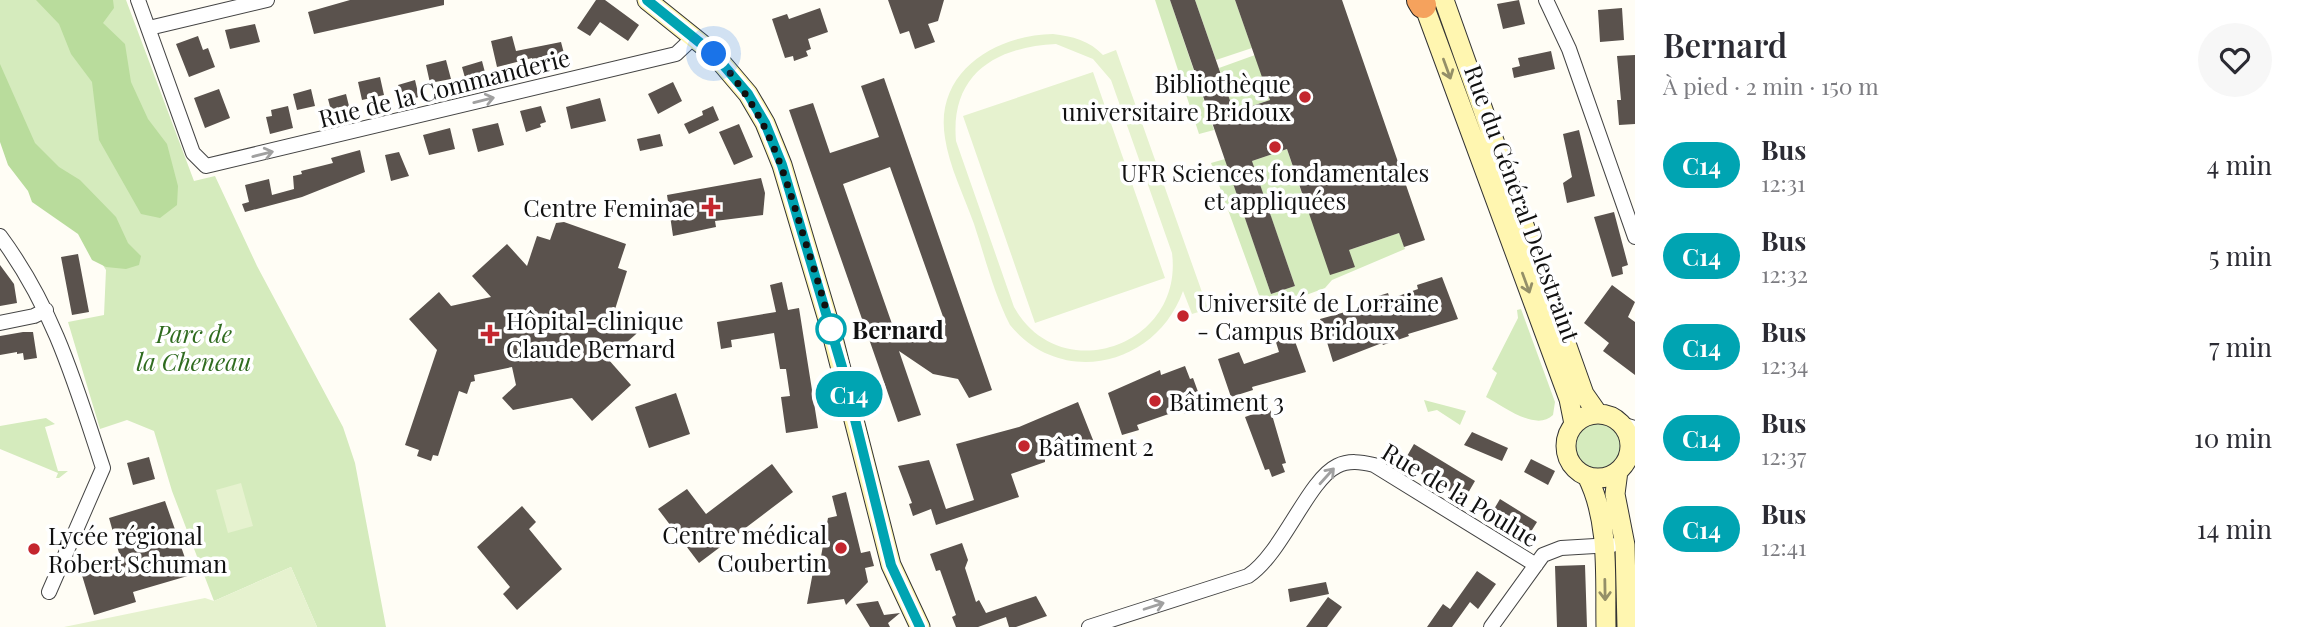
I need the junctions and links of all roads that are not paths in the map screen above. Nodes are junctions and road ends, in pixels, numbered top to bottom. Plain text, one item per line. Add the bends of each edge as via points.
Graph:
1 (138, 0) edge
2 (267, 0) edge
3 (647, 0) edge
4 (1546, 0) edge
5 (1427, 1) edge
6 (149, 28) junction
7 (695, 36) junction
8 (0, 236) edge
9 (1635, 237) edge
10 (46, 310) junction
11 (0, 323) edge
12 (1598, 414) junction
13 (1574, 424) junction
14 (1628, 426) edge
15 (1632, 449) edge
16 (1618, 471) junction
17 (1587, 476) junction
18 (1622, 528) junction
19 (1604, 547) junction
20 (1536, 565) junction
21 (49, 592) dead end
22 (920, 627) edge
23 (1089, 627) edge
24 (1491, 627) edge
25 (1606, 627) edge
26 (1627, 627) edge

1 - 6 street
2 - 6 street
3 - 7 main road
4 - 9 street via 1569,49
5 - 12 main road, Rue du Général Delestraint via 1584,394
5 -> 13 main road, Rue du Général Delestraint
6 -> 7 street, Rue de la Commanderie via 198,161 206,166 676,54
7 - 22 main road via 748,94 782,165 842,367 891,565
8 - 10 street
10 - 11 street
10 - 21 street via 103,468
12 - 13 main road
12 - 14 main road
13 - 17 main road via 1567,436 1567,456
14 - 15 main road
15 - 16 main road
16 - 17 main road
16 - 18 main road via 1615,494
17 - 19 main road via 1597,496
18 - 19 street via 1612,545
18 - 26 main road
19 - 20 street via 1561,548 1543,555
19 -> 25 main road
23 -> 20 street, Rue de la Poulue via 1248,576 1267,559 1335,467 1356,461 1374,464
20 - 24 street

